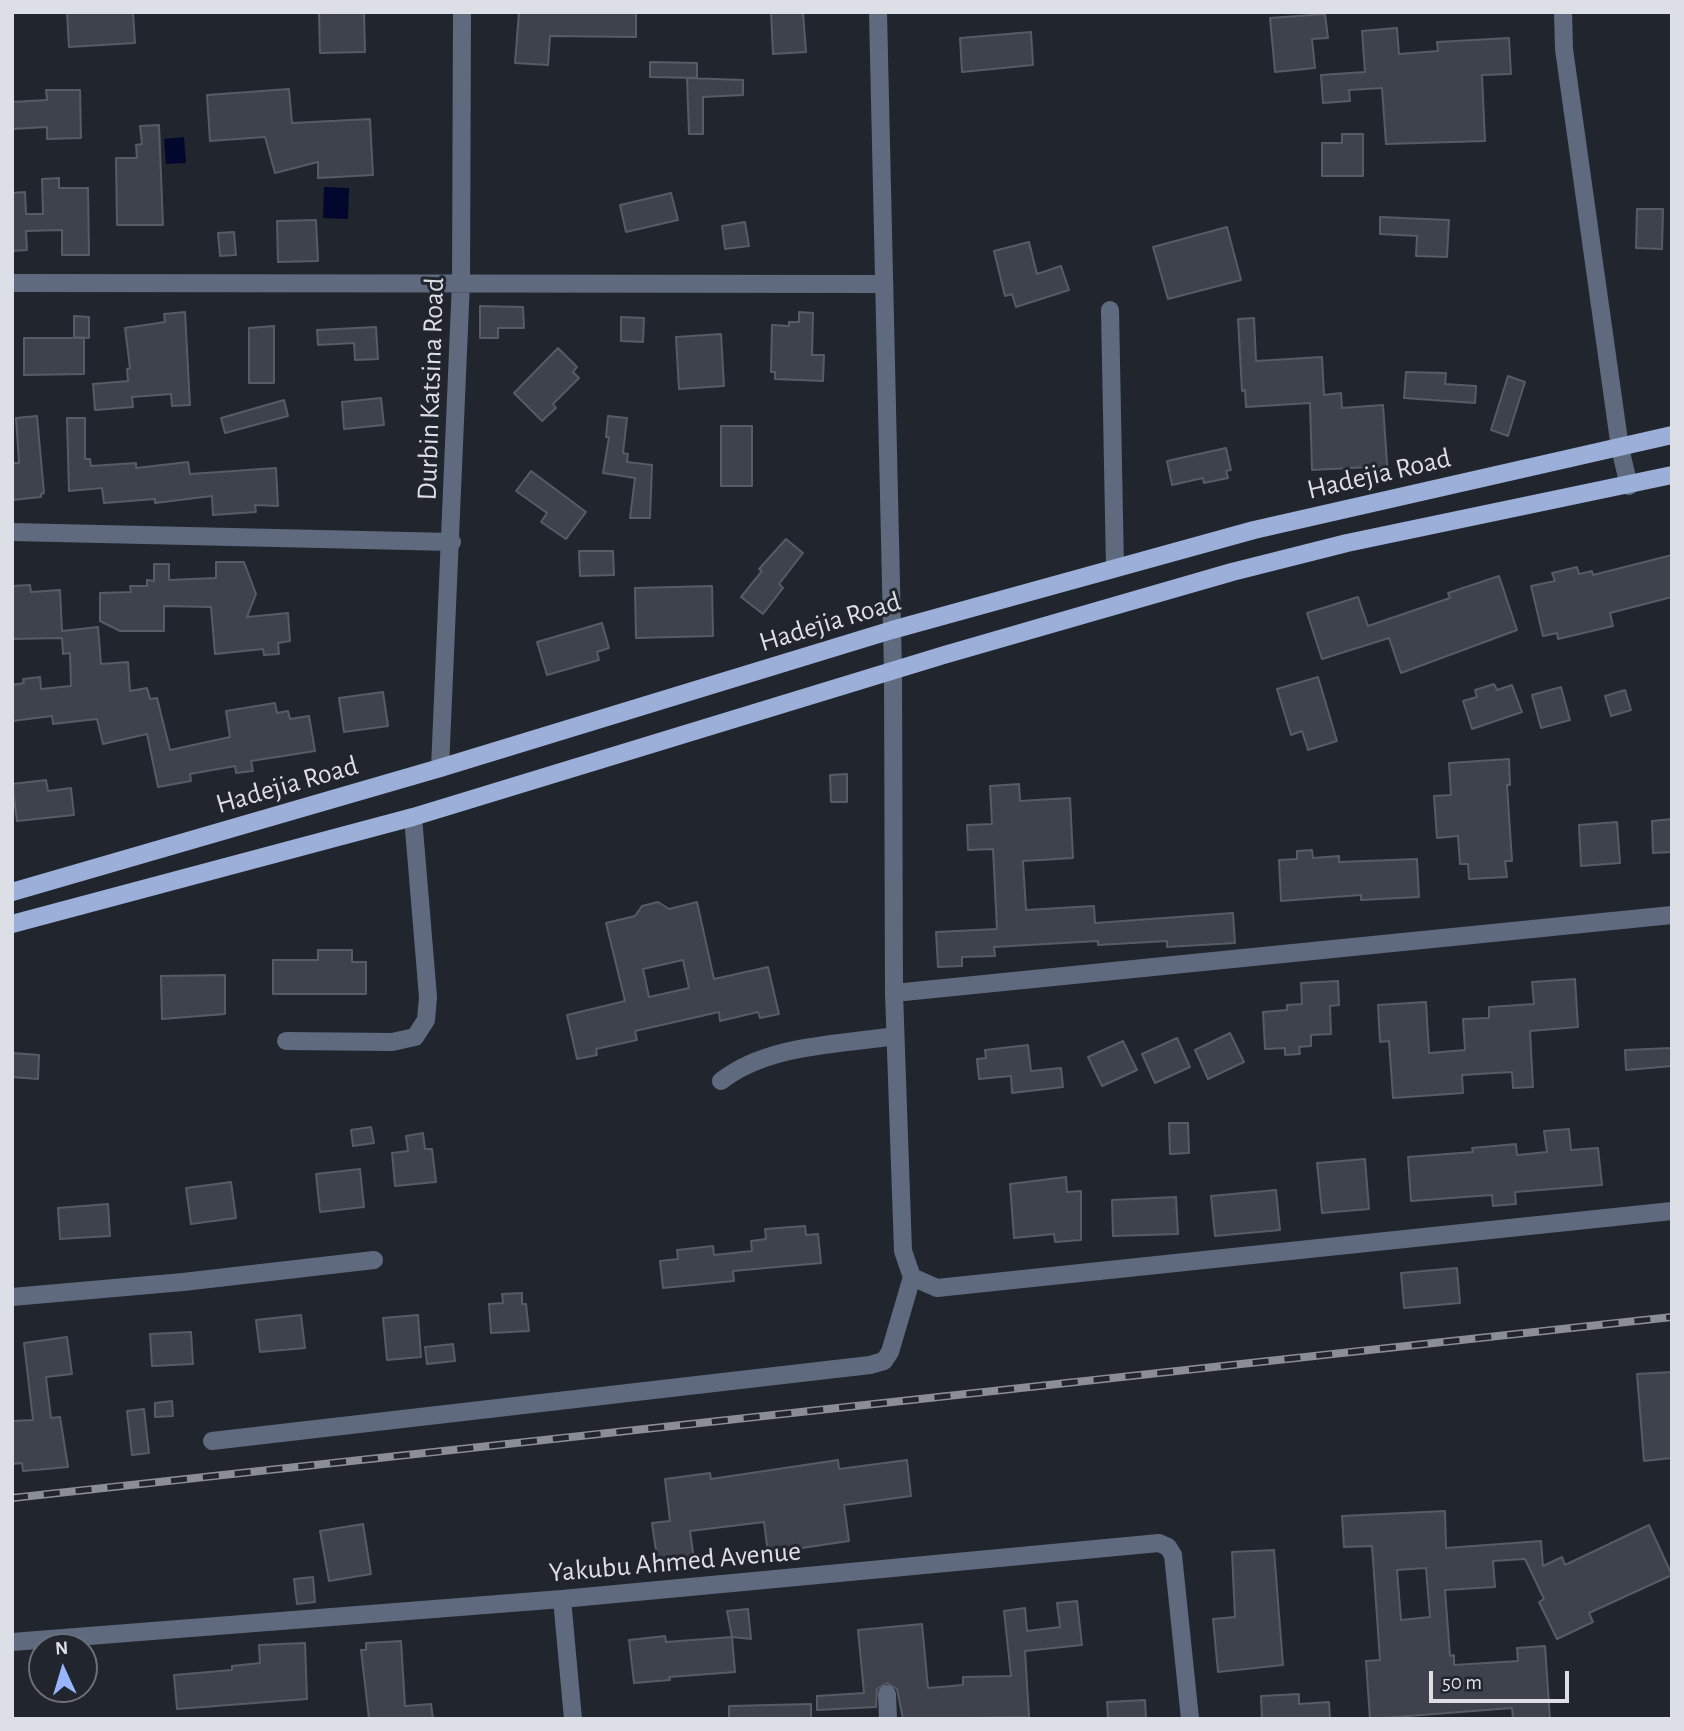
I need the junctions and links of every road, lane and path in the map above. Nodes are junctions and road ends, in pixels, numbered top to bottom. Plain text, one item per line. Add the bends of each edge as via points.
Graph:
1 (462, 12) edge
2 (878, 12) edge
3 (1563, 12) edge
4 (12, 282) edge
5 (461, 282) junction
6 (884, 284) junction
7 (1110, 310) dead end
8 (1672, 435) edge
9 (1620, 448) junction
10 (1672, 475) edge
11 (1629, 486) junction
12 (12, 531) edge
13 (452, 542) junction
14 (1115, 568) junction
15 (892, 630) junction
16 (892, 671) junction
17 (440, 768) junction
18 (413, 817) junction
19 (12, 892) edge
20 (1672, 915) edge
21 (12, 924) edge
22 (894, 993) junction
23 (895, 1036) junction
24 (286, 1041) dead end
25 (721, 1081) dead end
26 (1672, 1212) edge
27 (374, 1260) dead end
28 (912, 1277) junction
29 (12, 1297) edge
30 (212, 1441) dead end
31 (562, 1599) junction
32 (12, 1642) edge
33 (887, 1694) dead end
34 (573, 1719) edge
35 (888, 1719) edge
36 (1190, 1719) edge

1 - 5 street, Durbin Katsina Road
2 - 6 street
3 - 9 street via 1564,48
4 - 5 street
5 - 6 street
5 - 13 street, Durbin Katsina Road
6 - 15 street
7 - 14 street
8 - 9 main road, Hadejia Road
9 - 11 street
9 - 14 main road, Hadejia Road via 1254,530
10 - 11 main road
11 - 16 main road via 1232,572
12 - 13 street
13 - 17 street, Durbin Katsina Road
14 - 15 main road, Hadejia Road
15 - 16 street
15 - 17 main road, Hadejia Road
16 - 18 main road
16 - 22 street
17 - 19 main road, Hadejia Road
18 - 21 main road
18 - 24 street via 426,1020 415,1037 392,1042
20 - 22 street
22 - 23 street
23 - 25 street via 770,1055 741,1065
23 - 28 street via 903,1251
26 - 28 street via 937,1288
27 - 29 street
28 - 30 street via 890,1352 884,1361 870,1365
31 - 32 street, Yakubu Ahmed Avenue
31 - 34 street
31 - 36 street, Yakubu Ahmed Avenue via 1159,1543 1173,1555
33 - 35 street

